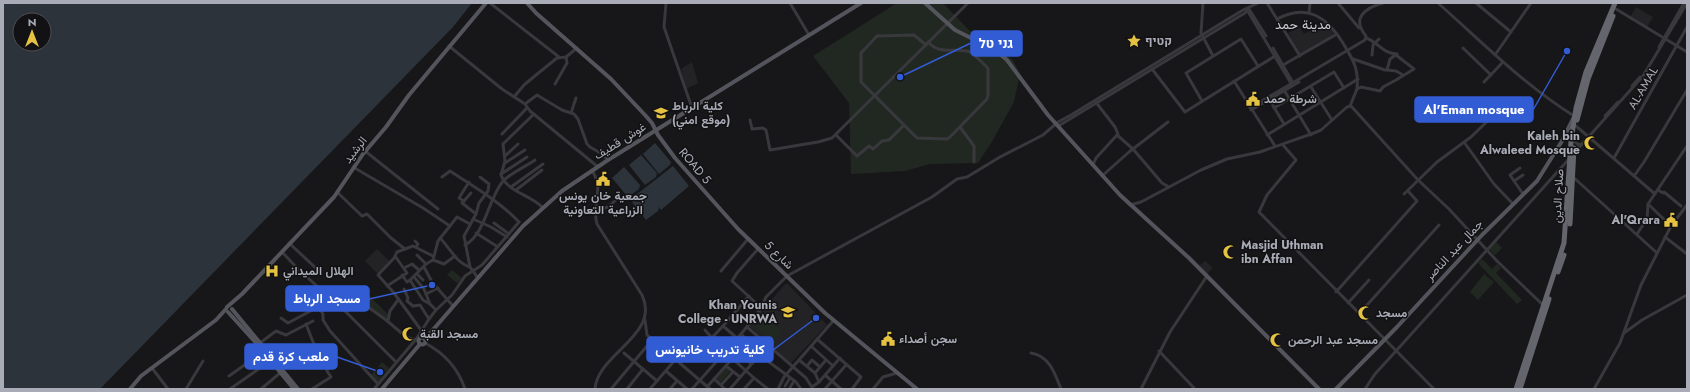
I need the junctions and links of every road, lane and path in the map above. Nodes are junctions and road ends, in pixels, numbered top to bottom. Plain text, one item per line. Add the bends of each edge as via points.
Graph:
1 (486, 3) edge
2 (490, 3) edge
3 (527, 3) edge
4 (666, 3) edge
5 (790, 3) edge
6 (861, 3) edge
7 (925, 3) edge
8 (968, 3) edge
9 (1203, 3) edge
10 (1258, 3) edge
11 (1267, 3) edge
12 (1310, 3) edge
13 (1338, 3) edge
14 (1383, 3) edge
15 (1438, 3) edge
16 (1476, 3) edge
17 (1531, 3) edge
18 (1618, 3) edge
19 (1686, 3) edge
20 (1616, 6) edge
21 (1248, 9) junction
22 (1309, 13) junction
23 (1277, 19) junction
24 (947, 23) junction
25 (1687, 27) edge
26 (1360, 30) junction
27 (1511, 32) junction
28 (1337, 34) junction
29 (809, 35) junction
30 (1202, 37) junction
31 (1366, 38) junction
32 (1665, 38) junction
33 (1379, 39) dead end
34 (1374, 42) junction
35 (927, 44) junction
36 (1677, 45) junction
37 (449, 46) junction
38 (576, 48) junction
39 (1463, 48) dead end
40 (1347, 50) junction
41 (1687, 52) edge
42 (1372, 55) dead end
43 (1396, 55) junction
44 (1495, 55) junction
45 (1213, 56) junction
46 (1276, 56) junction
47 (1300, 56) junction
48 (559, 57) junction
49 (566, 57) junction
50 (1353, 59) junction
51 (1503, 62) junction
52 (1258, 66) junction
53 (1283, 66) junction
54 (1152, 69) junction
55 (1387, 70) junction
56 (1589, 71) junction
57 (1403, 75) junction
58 (1491, 75) junction
59 (1358, 79) junction
60 (1234, 81) junction
61 (1484, 82) dead end
62 (555, 84) dead end
63 (1293, 84) junction
64 (1311, 87) junction
65 (1344, 88) junction
66 (1357, 89) junction
67 (1284, 90) junction
68 (1687, 90) edge
69 (874, 96) junction
70 (514, 97) junction
71 (576, 98) dead end
72 (1268, 99) junction
73 (1290, 99) junction
74 (1202, 101) junction
75 (1095, 102) junction
76 (1320, 102) junction
77 (525, 104) junction
78 (1505, 104) dead end
79 (1350, 106) junction
80 (527, 108) junction
81 (692, 108) junction
82 (1274, 108) junction
83 (1250, 109) junction
84 (571, 113) junction
85 (534, 114) junction
86 (1300, 115) junction
87 (1574, 116) junction
88 (750, 120) dead end
89 (1332, 120) junction
90 (1168, 122) dead end
91 (1284, 124) junction
92 (1057, 125) junction
93 (903, 126) junction
94 (1576, 126) junction
95 (960, 127) junction
96 (657, 131) junction
97 (502, 134) dead end
98 (836, 135) junction
99 (1117, 135) junction
100 (1267, 135) junction
101 (1311, 135) junction
102 (1587, 136) junction
103 (1562, 141) junction
104 (1573, 141) junction
105 (1464, 142) junction
106 (518, 144) dead end
107 (1283, 145) junction
108 (1275, 146) junction
109 (1687, 146) edge
110 (1133, 149) junction
111 (525, 150) dead end
112 (365, 151) junction
113 (505, 156) junction
114 (1572, 156) junction
115 (527, 157) dead end
116 (1614, 158) junction
117 (534, 160) dead end
118 (608, 160) junction
119 (974, 162) dead end
120 (505, 163) junction
121 (543, 164) dead end
122 (598, 167) junction
123 (1094, 167) junction
124 (353, 168) junction
125 (1520, 168) dead end
126 (542, 170) dead end
127 (592, 172) junction
128 (501, 174) junction
129 (1523, 175) dead end
130 (1102, 176) junction
131 (1634, 176) junction
132 (442, 177) dead end
133 (480, 177) dead end
134 (1573, 177) junction
135 (1418, 180) junction
136 (504, 181) junction
137 (1514, 181) junction
138 (469, 182) junction
139 (511, 187) junction
140 (1169, 187) junction
141 (516, 190) junction
142 (1658, 190) junction
143 (1408, 191) junction
144 (337, 192) junction
145 (471, 193) dead end
146 (1404, 194) dead end
147 (1524, 194) junction
148 (1656, 194) junction
149 (485, 195) junction
150 (1570, 196) junction
151 (492, 199) junction
152 (617, 199) dead end
153 (464, 201) junction
154 (713, 202) joint
155 (1512, 204) junction
156 (1648, 204) junction
157 (1130, 205) junction
158 (1687, 205) edge
159 (1681, 206) dead end
160 (542, 207) junction
161 (438, 209) dead end
162 (596, 210) junction
163 (476, 214) junction
164 (473, 219) junction
165 (519, 222) junction
166 (494, 223) dead end
167 (470, 224) junction
168 (482, 224) junction
169 (1439, 225) dead end
170 (450, 226) junction
171 (523, 226) junction
172 (1671, 226) junction
173 (476, 233) junction
174 (1637, 234) junction
175 (508, 236) junction
176 (1665, 237) junction
177 (440, 238) junction
178 (748, 239) junction
179 (1478, 239) junction
180 (415, 241) dead end
181 (1566, 243) junction
182 (289, 244) junction
183 (465, 245) junction
184 (498, 247) junction
185 (416, 248) junction
186 (405, 249) junction
187 (758, 249) junction
188 (1487, 250) junction
189 (282, 252) junction
190 (1657, 253) junction
191 (1687, 254) edge
192 (417, 255) dead end
193 (434, 256) junction
194 (455, 256) junction
195 (395, 257) junction
196 (433, 260) junction
197 (425, 265) junction
198 (470, 267) junction
199 (404, 268) junction
200 (319, 271) dead end
201 (472, 271) junction
202 (720, 271) dead end
203 (418, 272) junction
204 (402, 275) junction
205 (787, 276) junction
206 (1207, 276) junction
207 (414, 277) junction
208 (478, 278) junction
209 (410, 280) junction
210 (423, 280) dead end
211 (1369, 280) dead end
212 (387, 286) junction
213 (438, 288) junction
214 (404, 289) dead end
215 (1336, 292) junction
216 (426, 294) junction
217 (749, 296) junction
218 (1686, 296) edge
219 (302, 297) dead end
220 (357, 299) dead end
221 (398, 300) junction
222 (447, 300) junction
223 (297, 301) junction
224 (407, 301) junction
225 (1348, 303) junction
226 (430, 304) junction
227 (1543, 305) junction
228 (291, 306) dead end
229 (453, 306) junction
230 (403, 307) junction
231 (229, 310) junction
232 (436, 310) junction
233 (309, 311) junction
234 (759, 312) junction
235 (1359, 314) junction
236 (645, 317) junction
237 (281, 318) dead end
238 (428, 319) junction
239 (834, 320) junction
240 (313, 321) dead end
241 (388, 321) junction
242 (306, 324) junction
243 (723, 326) junction
244 (747, 327) junction
245 (421, 330) junction
246 (705, 330) dead end
247 (1624, 333) junction
248 (741, 334) junction
249 (712, 338) junction
250 (737, 338) junction
251 (817, 339) junction
252 (652, 340) junction
253 (1385, 340) junction
254 (420, 341) junction
255 (748, 341) junction
256 (698, 342) dead end
257 (260, 343) junction
258 (768, 345) junction
259 (811, 346) junction
260 (705, 349) junction
261 (1396, 350) junction
262 (1159, 351) junction
263 (263, 352) junction
264 (725, 352) junction
265 (738, 352) junction
266 (624, 353) dead end
267 (1031, 353) dead end
268 (1527, 356) junction
269 (745, 358) junction
270 (840, 358) junction
271 (732, 359) junction
272 (203, 360) dead end
273 (675, 360) junction
274 (799, 360) junction
275 (826, 360) junction
276 (270, 361) junction
277 (634, 361) junction
278 (717, 361) junction
279 (396, 362) junction
280 (769, 362) dead end
281 (751, 364) junction
282 (846, 365) junction
283 (726, 366) junction
284 (793, 366) junction
285 (807, 366) junction
286 (833, 366) junction
287 (820, 367) junction
288 (152, 368) junction
289 (643, 369) junction
290 (746, 370) junction
291 (666, 371) dead end
292 (280, 372) junction
293 (733, 372) junction
294 (897, 373) junction
295 (786, 374) junction
296 (815, 374) junction
297 (825, 375) junction
298 (228, 376) dead end
299 (740, 377) junction
300 (754, 378) junction
301 (790, 378) junction
302 (714, 379) junction
303 (657, 381) junction
304 (677, 381) junction
305 (699, 381) junction
306 (794, 381) junction
307 (819, 382) junction
308 (832, 382) junction
309 (378, 384) junction
310 (721, 385) junction
311 (785, 386) dead end
312 (708, 388) edge
313 (800, 388) edge
314 (812, 388) edge
315 (130, 389) edge
316 (168, 389) edge
317 (186, 389) edge
318 (230, 389) edge
319 (261, 389) edge
320 (294, 389) edge
321 (298, 389) edge
322 (312, 389) edge
323 (374, 389) edge
324 (382, 389) edge
325 (465, 389) edge
326 (595, 389) edge
327 (611, 389) edge
328 (627, 389) edge
329 (650, 389) edge
330 (670, 389) edge
331 (687, 389) edge
332 (693, 389) edge
333 (725, 389) edge
334 (730, 389) edge
335 (744, 389) edge
336 (768, 389) edge
337 (778, 389) edge
338 (789, 389) edge
339 (826, 389) edge
340 (841, 389) edge
341 (852, 389) edge
342 (873, 389) edge
343 (917, 389) edge
344 (1061, 389) edge
345 (1141, 389) edge
346 (1195, 389) edge
347 (1319, 389) edge
348 (1336, 389) edge
349 (1365, 389) edge
350 (1434, 389) edge
351 (1516, 389) edge
352 (1520, 389) edge
353 (1594, 389) edge

1 - 37 main road, الرشيد
2 - 48 street
3 - 38 main road
4 - 81 street via 664,27
5 - 29 street
6 - 29 main road, غوش قطيف
7 - 24 main road
8 - 24 street
9 - 30 street
10 - 21 street
11 - 23 street
12 - 22 street
13 - 26 street
14 - 26 street via 1368,9 1362,15 1359,21
15 - 44 street
16 - 27 street
17 - 27 street
18 - 20 highway, صلاح الدين
19 - 32 street
20 - 32 street
20 - 56 highway, صلاح الدين
21 - 30 street
21 - 46 street
21 - 53 street
22 - 23 street via 1295,12
22 - 28 street via 1326,21
23 - 47 street
24 - 35 street
24 - 92 main road via 1003,56
25 - 36 street, AL-AMAL
26 - 31 street
27 - 44 street
28 - 40 street
28 - 47 street
29 - 81 main road, غوش قطيف
30 - 45 street
30 - 54 street
30 - 75 street
31 - 34 street
31 - 40 street
32 - 36 street
32 - 102 street via 1639,81
33 - 34 street
34 - 42 street
34 - 43 street via 1379,48
35 - 69 street
35 - 69 street via 912,35 876,36 860,54 861,82
35 - 95 street via 939,50 971,52 988,68 987,100
36 - 41 street
36 - 116 street, AL-AMAL
37 - 70 street
37 - 112 main road, الرشيد
38 - 49 street
38 - 96 main road via 611,79
39 - 58 street
40 - 50 street
40 - 63 street
43 - 55 street via 1390,59
43 - 57 street via 1414,69
44 - 51 street
45 - 52 street via 1241,39
45 - 74 street via 1186,73
46 - 52 street
46 - 53 street
47 - 53 street
48 - 49 street
48 - 70 street via 524,85
49 - 62 street via 566,64
50 - 55 street
50 - 59 street
51 - 58 street
51 - 87 street
52 - 60 street
53 - 63 street
54 - 74 street via 1185,112
54 - 75 street
55 - 57 street
56 - 87 highway, صلاح الدين
56 - 94 highway, صلاح الدين
57 - 66 street via 1380,91 1361,87
58 - 61 street
59 - 65 street
59 - 66 street
60 - 74 street
60 - 83 street
63 - 67 street
63 - 83 street
64 - 65 street via 1334,72
64 - 73 street
64 - 76 street
65 - 76 street
66 - 79 street
67 - 72 street
67 - 73 street
68 - 131 street
69 - 93 street
69 - 98 street
70 - 77 street
71 - 84 street
72 - 82 street
72 - 83 street
73 - 82 street
73 - 86 street
75 - 92 street
75 - 99 street via 1115,127
76 - 86 street
76 - 89 street
77 - 80 street
77 - 84 street via 538,95
78 - 105 street
79 - 89 street
79 - 135 street
80 - 85 street
80 - 97 street
81 - 96 main road, غوش قطيف
82 - 91 street
83 - 100 street
84 - 118 street via 578,119 587,144
85 - 113 street via 503,144
85 - 122 street
86 - 91 street
86 - 101 street
87 - 103 main road, جمال عبد الناصر
87 - 104 highway, صلاح الدين
88 - 98 street via 752,129 766,130 770,150 828,140
89 - 101 street
90 - 110 street
91 - 100 street
92 - 123 main road
92 - 205 street via 1037,139 957,180 932,197
93 - 95 street via 918,139 947,139
93 - 98 street via 889,140 882,140 873,149 868,146 857,156
94 - 102 street
94 - 104 highway, صلاح الدين
95 - 119 street via 974,146
96 - 118 main road, غوش قطيف
96 - 154 main road, ROAD 5 via 663,142
99 - 110 street
99 - 123 street via 1096,158
100 - 108 street
101 - 107 street
102 - 104 street via 1579,145
102 - 114 street
102 - 116 street
103 - 104 main road
103 - 147 main road, جمال عبد الناصر via 1538,179
104 - 114 highway, صلاح الدين
105 - 135 street via 1440,159
105 - 155 street
106 - 113 street
107 - 108 street
107 - 215 street via 1296,160 1267,195 1259,212
108 - 140 street via 1227,159
109 - 142 street
110 - 130 street
110 - 140 street via 1162,183
111 - 120 street
112 - 124 main road, الرشيد
112 - 161 street
113 - 120 street
114 - 134 highway, صلاح الدين
114 - 150 highway, صلاح الدين
114 - 188 street
115 - 128 street
116 - 131 street
117 - 136 street
118 - 122 main road, غوش قطيف
120 - 128 street
121 - 139 street
122 - 127 main road, غوش قطيف
123 - 130 main road
124 - 144 main road, الرشيد
124 - 170 street
125 - 137 street via 1510,175
126 - 141 street
127 - 160 main road, غوش قطيف via 562,190
127 - 162 street via 599,184
128 - 136 street
129 - 137 street
130 - 157 main road
131 - 148 street
132 - 138 street via 450,171
133 - 149 street via 489,184
134 - 150 highway, صلاح الدين
134 - 174 street
135 - 143 street
135 - 179 street
136 - 139 street
136 - 151 street
137 - 147 street
138 - 149 street
138 - 153 street via 459,198
139 - 141 street
140 - 157 street
141 - 160 street
142 - 148 street
142 - 159 street
143 - 146 street
143 - 215 street via 1417,201
144 - 182 main road, الرشيد
144 - 186 street via 362,216 367,214
145 - 153 street
147 - 155 main road, جمال عبد الناصر
148 - 156 street
149 - 151 street
149 - 163 street
150 - 181 highway, صلاح الدين
151 - 165 street
151 - 168 street
152 - 162 street via 608,207
153 - 163 street via 462,204
154 - 178 main road, شارع 5
155 - 179 main road, جمال عبد الناصر
156 - 172 street
156 - 174 street via 1647,219
157 - 206 main road
158 - 172 street
160 - 171 main road, غوش قطيف
162 - 236 street via 598,228 643,297
163 - 164 street
164 - 167 street
164 - 168 street
165 - 171 street
165 - 175 street via 511,228
166 - 175 street
167 - 170 street via 458,216
167 - 183 street via 464,236
168 - 173 street
168 - 175 street
169 - 235 street
170 - 177 street
171 - 208 main road, غوش قطيف
172 - 176 street
173 - 183 street
173 - 184 street
174 - 190 street
175 - 184 street
176 - 190 street
176 - 191 street
177 - 193 street
177 - 194 street
178 - 187 main road, شارع 5
178 - 202 street
179 - 188 street
179 - 253 main road, جمال عبد الناصر
180 - 185 street via 418,244
181 - 227 highway, صلاح الدين
181 - 268 highway, صلاح الدين
182 - 189 main road, الرشيد
182 - 200 street
183 - 198 street
184 - 201 street via 482,265
185 - 186 street via 413,246
185 - 193 street
186 - 195 street via 397,252
187 - 205 main road, شارع 5
187 - 217 street via 732,280
188 - 227 street
188 - 261 street
189 - 231 main road, الرشيد via 232,303
189 - 279 street
190 - 247 street via 1641,285
192 - 197 street
193 - 196 street
194 - 196 street via 444,264
194 - 198 street via 462,264
195 - 199 street
195 - 212 street via 378,275
196 - 197 street
197 - 203 street
197 - 213 street via 432,282
198 - 201 street
199 - 203 street via 412,264
199 - 204 street via 407,273
201 - 208 street
201 - 222 street via 465,276
203 - 207 street
203 - 210 street
204 - 209 street via 407,282
204 - 212 street
205 - 234 street via 766,297
205 - 239 main road, شارع 5
206 - 262 street
206 - 347 main road
207 - 209 street
207 - 216 street
208 - 229 main road, غوش قطيف
209 - 226 street via 423,300
211 - 225 street
212 - 221 street
213 - 216 street
213 - 222 street
214 - 224 street
215 - 225 street
216 - 226 street
217 - 234 street via 757,304
217 - 243 street
218 - 247 street
219 - 223 street
220 - 241 street
221 - 230 street
221 - 241 street via 390,311
222 - 229 street
222 - 232 street
223 - 228 street
223 - 233 street
224 - 230 street
224 - 238 street via 413,306 420,306
225 - 235 street
226 - 232 street
227 - 268 highway, صلاح الدين
229 - 254 main road, غوش قطيف
230 - 245 street
231 - 257 main road
231 - 263 main road
231 - 288 main road, الرشيد
232 - 238 street
233 - 237 street via 288,324
233 - 309 street via 318,306 330,331
234 - 244 street
235 - 253 street
236 - 252 street via 647,335
236 - 326 street via 632,337 600,372
238 - 245 street
239 - 251 street
239 - 294 main road, شارع 5
240 - 242 street
241 - 254 street via 405,336
242 - 257 street via 285,335 276,331
242 - 322 street via 331,377
243 - 249 street
243 - 250 street
244 - 248 street
244 - 258 street
245 - 254 street
246 - 249 street
247 - 353 street
248 - 250 street
248 - 255 street
249 - 260 street
250 - 264 street
251 - 259 street
251 - 270 street
252 - 273 street
252 - 277 street
253 - 261 street
253 - 348 main road, جمال عبد الناصر
254 - 279 street
254 - 324 main road, غوش قطيف
254 - 325 street via 440,353 454,367
255 - 265 street
255 - 269 street via 754,347
256 - 260 street
257 - 321 main road
258 - 281 street
258 - 284 street
259 - 274 street
259 - 275 street
260 - 278 street
261 - 349 street
261 - 350 street
262 - 345 street
262 - 346 street
263 - 276 main road
263 - 298 street
264 - 271 street
264 - 278 street
265 - 269 street
265 - 271 street
266 - 277 street
267 - 344 street via 1047,361
268 - 351 highway, صلاح الدين
268 - 352 highway, صلاح الدين
269 - 281 street
270 - 282 street
270 - 286 street
271 - 283 street
271 - 290 street
272 - 317 street
273 - 303 street
273 - 305 street
274 - 284 street
274 - 285 street
275 - 286 street
275 - 287 street
276 - 292 main road
276 - 318 street
277 - 289 street
277 - 327 street
278 - 305 street
279 - 309 street
280 - 295 street
281 - 290 street
282 - 308 street
282 - 341 street via 861,377
283 - 293 street
283 - 302 street
284 - 295 street
284 - 314 street
285 - 287 street via 812,360
285 - 296 street
286 - 297 street
287 - 296 street
288 - 315 main road, الرشيد
288 - 316 street
289 - 303 street
289 - 328 street
290 - 299 street
290 - 300 street
291 - 304 street
292 - 319 street
292 - 320 main road
293 - 299 street
293 - 310 street
294 - 342 street via 883,377
294 - 343 main road
295 - 301 street
295 - 337 street
296 - 307 street
297 - 307 street
297 - 308 street
299 - 334 street
300 - 335 street
300 - 336 street
301 - 306 street
301 - 311 street
302 - 310 street
302 - 312 street
303 - 329 street
304 - 330 street
304 - 331 street
305 - 312 street
305 - 332 street
306 - 313 street
306 - 338 street
307 - 314 street
308 - 339 street
308 - 340 street
309 - 323 street
310 - 333 street

